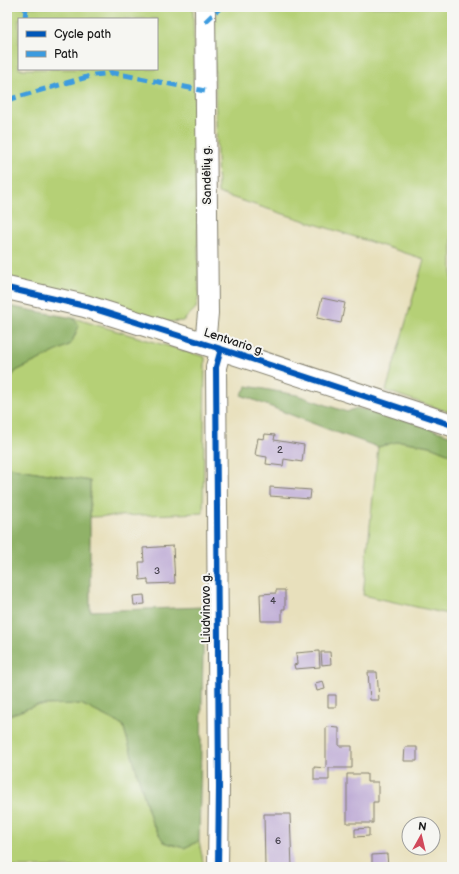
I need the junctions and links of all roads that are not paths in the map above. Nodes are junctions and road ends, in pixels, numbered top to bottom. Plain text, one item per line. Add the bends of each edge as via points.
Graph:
1 (205, 7) edge
2 (7, 288) edge
3 (212, 346) junction
4 (452, 425) edge
5 (218, 867) edge

1 - 3 street, Sandėlių g. via 207,324
2 - 3 main road, Lentvario g. via 85,306
3 - 4 main road, Lentvario g.
3 - 5 street, Liudvinavo g. via 216,367

